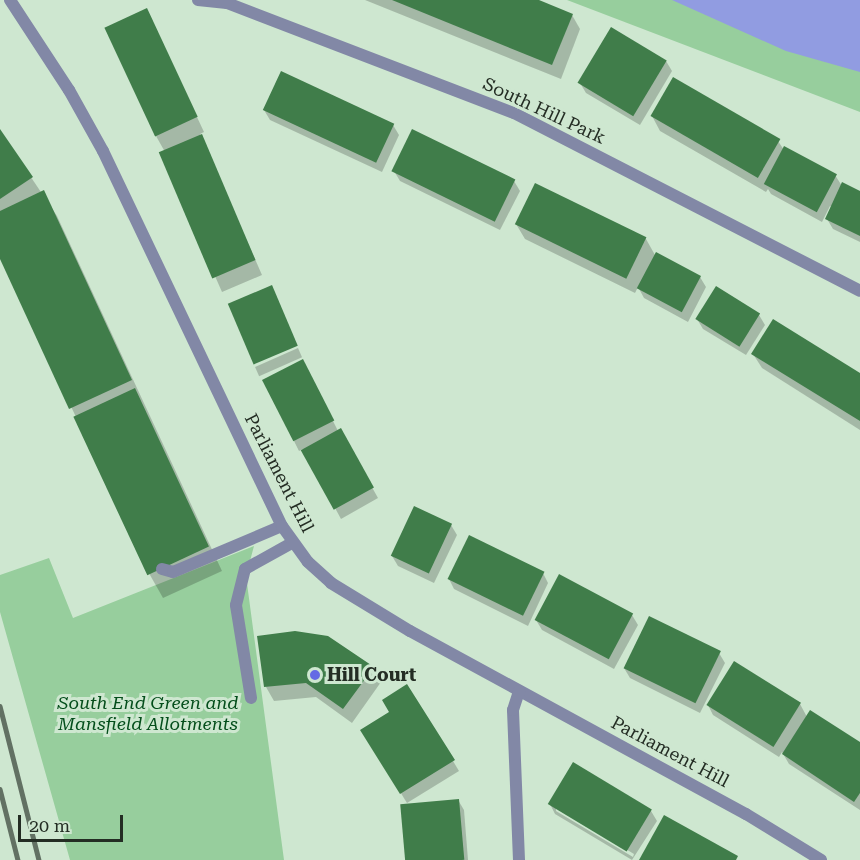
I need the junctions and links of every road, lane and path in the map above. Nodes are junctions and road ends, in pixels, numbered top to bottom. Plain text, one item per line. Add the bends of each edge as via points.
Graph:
1 (10, 0) edge
2 (198, 0) edge
3 (860, 291) edge
4 (282, 526) junction
5 (292, 543) junction
6 (162, 569) dead end
7 (519, 691) junction
8 (251, 698) dead end
9 (519, 860) edge
10 (821, 860) edge

1 - 4 street, Parliament Hill via 69,90 103,151
2 - 3 street, South Hill Park via 227,3 514,113
4 - 5 street, Parliament Hill
4 - 6 street via 173,572
5 - 7 street, Parliament Hill via 331,583 356,600
5 - 8 street via 245,568 236,605
7 - 9 street via 513,710
7 - 10 street, Parliament Hill via 746,814

